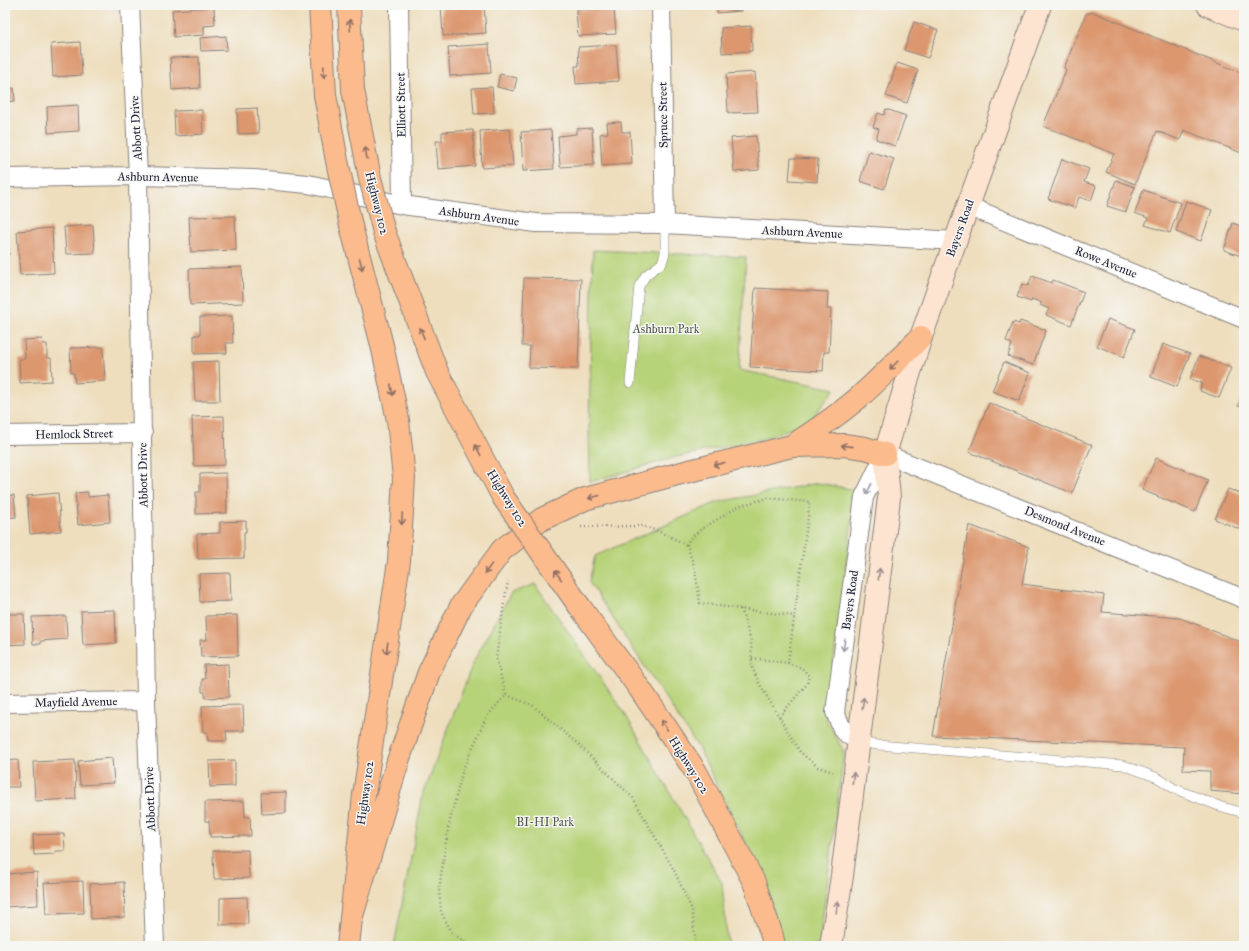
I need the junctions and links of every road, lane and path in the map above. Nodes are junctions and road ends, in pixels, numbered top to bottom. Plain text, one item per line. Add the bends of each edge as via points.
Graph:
1 (130, 5) edge
2 (320, 5) edge
3 (349, 5) edge
4 (399, 5) edge
5 (661, 5) edge
6 (1040, 5) edge
7 (1208, 5) edge
8 (1244, 20) edge
9 (138, 176) junction
10 (5, 178) edge
11 (402, 205) junction
12 (968, 206) junction
13 (665, 224) junction
14 (956, 241) junction
15 (1244, 319) edge
16 (921, 337) junction
17 (630, 383) dead end
18 (142, 433) junction
19 (5, 435) edge
20 (792, 446) junction
21 (885, 454) junction
22 (1244, 599) edge
23 (741, 610) junction
24 (794, 616) junction
25 (752, 658) junction
26 (788, 663) junction
27 (146, 701) junction
28 (5, 703) edge
29 (779, 717) junction
30 (858, 742) junction
31 (834, 772) dead end
32 (1244, 813) edge
33 (727, 830) junction
34 (351, 919) junction
35 (696, 944) edge
36 (155, 946) edge
37 (348, 946) edge
38 (484, 946) edge
39 (642, 946) edge
40 (759, 946) edge
41 (774, 946) edge
42 (831, 946) edge

1 - 9 street, Abbott Drive
2 -> 34 main road, Highway 102, bridge via 325,95 351,226 382,345 398,420 404,478 399,561 364,795
33 -> 3 main road, Highway 102, bridge via 696,772 503,497 437,372 384,232 370,178 353,90
4 - 11 street, Elliott Street
5 - 13 street, Spruce Street
6 - 12 main road, Bayers Road
7 - 8 main road
9 - 10 street, Ashburn Avenue
9 - 11 street, Ashburn Avenue via 254,179 308,184
9 - 18 street, Abbott Drive
11 - 13 street, Ashburn Avenue via 536,223
12 - 14 main road, Bayers Road
12 - 15 street, Rowe Avenue
13 - 14 street, Ashburn Avenue
13 - 17 lane via 665,253 662,262 646,275 639,286
14 - 16 main road, Bayers Road
16 -> 20 main road via 856,400
16 - 21 main road, Bayers Road
18 - 19 street, Hemlock Street
18 - 27 street, Abbott Drive
21 -> 20 main road via 844,445
20 -> 34 main road via 585,499 542,519 502,550 461,606 430,672 398,761
21 - 22 street, Desmond Avenue
21 - 30 main road, Bayers Road via 889,498
23 - 24 path
23 - 24 path via 700,602 695,569 687,545 689,540 700,530 739,506 768,498 810,502
23 - 25 path via 752,641
24 - 26 path
25 - 26 path
25 - 29 path via 752,667
26 - 29 path via 802,668 809,676 807,684
27 - 28 street, Mayfield Avenue
27 - 36 street, Abbott Drive
29 - 31 path via 800,752 818,767
30 - 32 lane via 1123,765 1158,778 1175,789
42 -> 30 main road, Bayers Road
33 - 40 main road via 751,901
33 - 41 main road, Highway 102 via 754,882
34 - 37 main road
35 - 38 path via 692,910 674,870 633,798 579,745 532,705 506,695 487,716 463,769 448,829 439,889 441,912 452,933 468,944
35 - 39 path

